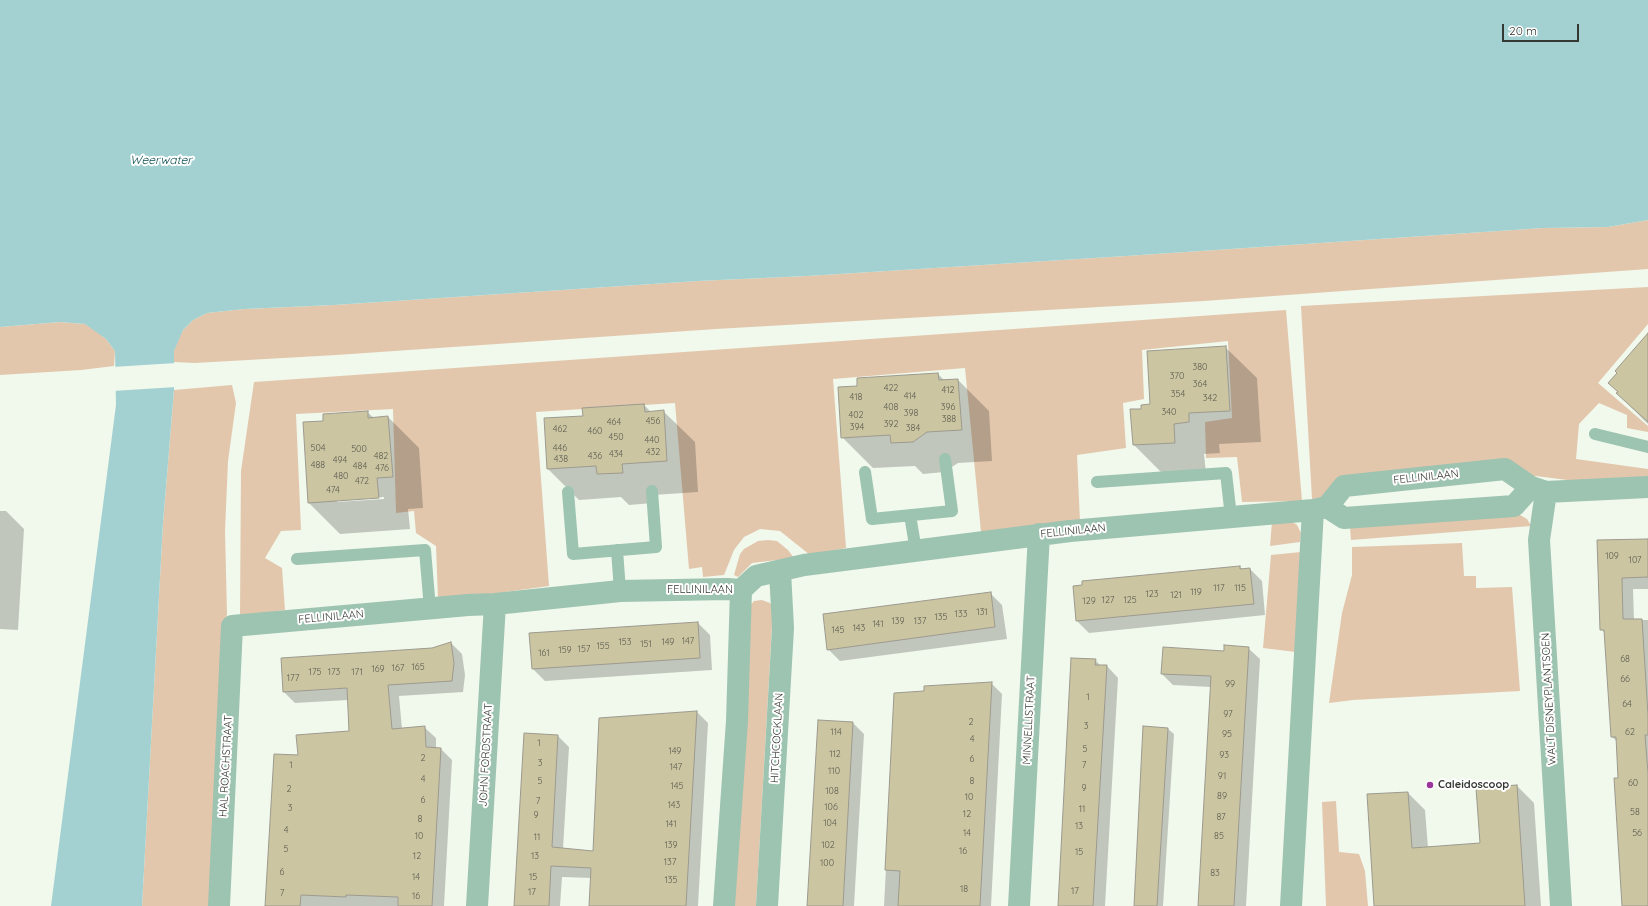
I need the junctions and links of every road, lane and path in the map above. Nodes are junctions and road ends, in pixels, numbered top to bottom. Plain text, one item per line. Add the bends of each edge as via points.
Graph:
1 (1596, 434) dead end
2 (1648, 447) edge
3 (945, 459) dead end
4 (864, 472) dead end
5 (1097, 482) dead end
6 (1648, 487) edge
7 (1538, 489) junction
8 (652, 491) dead end
9 (568, 492) dead end
10 (1320, 509) junction
11 (910, 515) junction
12 (1231, 517) junction
13 (1039, 534) junction
14 (617, 550) junction
15 (916, 551) junction
16 (297, 559) dead end
17 (780, 571) junction
18 (741, 590) junction
19 (620, 591) junction
20 (495, 604) junction
21 (430, 608) junction
22 (232, 626) joint
23 (219, 906) edge
24 (477, 906) edge
25 (724, 906) edge
26 (767, 906) edge
27 (1019, 906) edge
28 (1291, 906) edge
29 (1561, 906) edge

1 - 2 lane
3 - 11 lane via 952,511
4 - 11 lane via 872,519
5 - 12 lane via 1226,473
6 - 7 street
7 - 10 street via 1514,506 1344,518
7 - 10 street, FELLINILAAN via 1505,469 1344,486
7 - 29 street, WALT DISNEYPLANTSOEN
8 - 14 lane via 656,547
9 - 14 lane via 573,554
10 - 12 street, FELLINILAAN
10 - 28 street
11 - 15 lane
12 - 13 street, FELLINILAAN
13 - 15 street, FELLINILAAN
13 - 27 street, MINNELLISTRAAT
14 - 19 lane
15 - 17 street, FELLINILAAN via 804,565
16 - 21 lane via 425,550
17 - 18 street, FELLINILAAN via 756,576
17 - 26 street, HITCHCOCKLAAN via 783,628
18 - 19 street, FELLINILAAN
18 - 25 street via 737,721
19 - 20 street, FELLINILAAN
20 - 21 street, FELLINILAAN
20 - 24 street, JOHN FORDSTRAAT
21 - 22 street, FELLINILAAN
22 - 23 street, HAL ROACHSTRAAT

